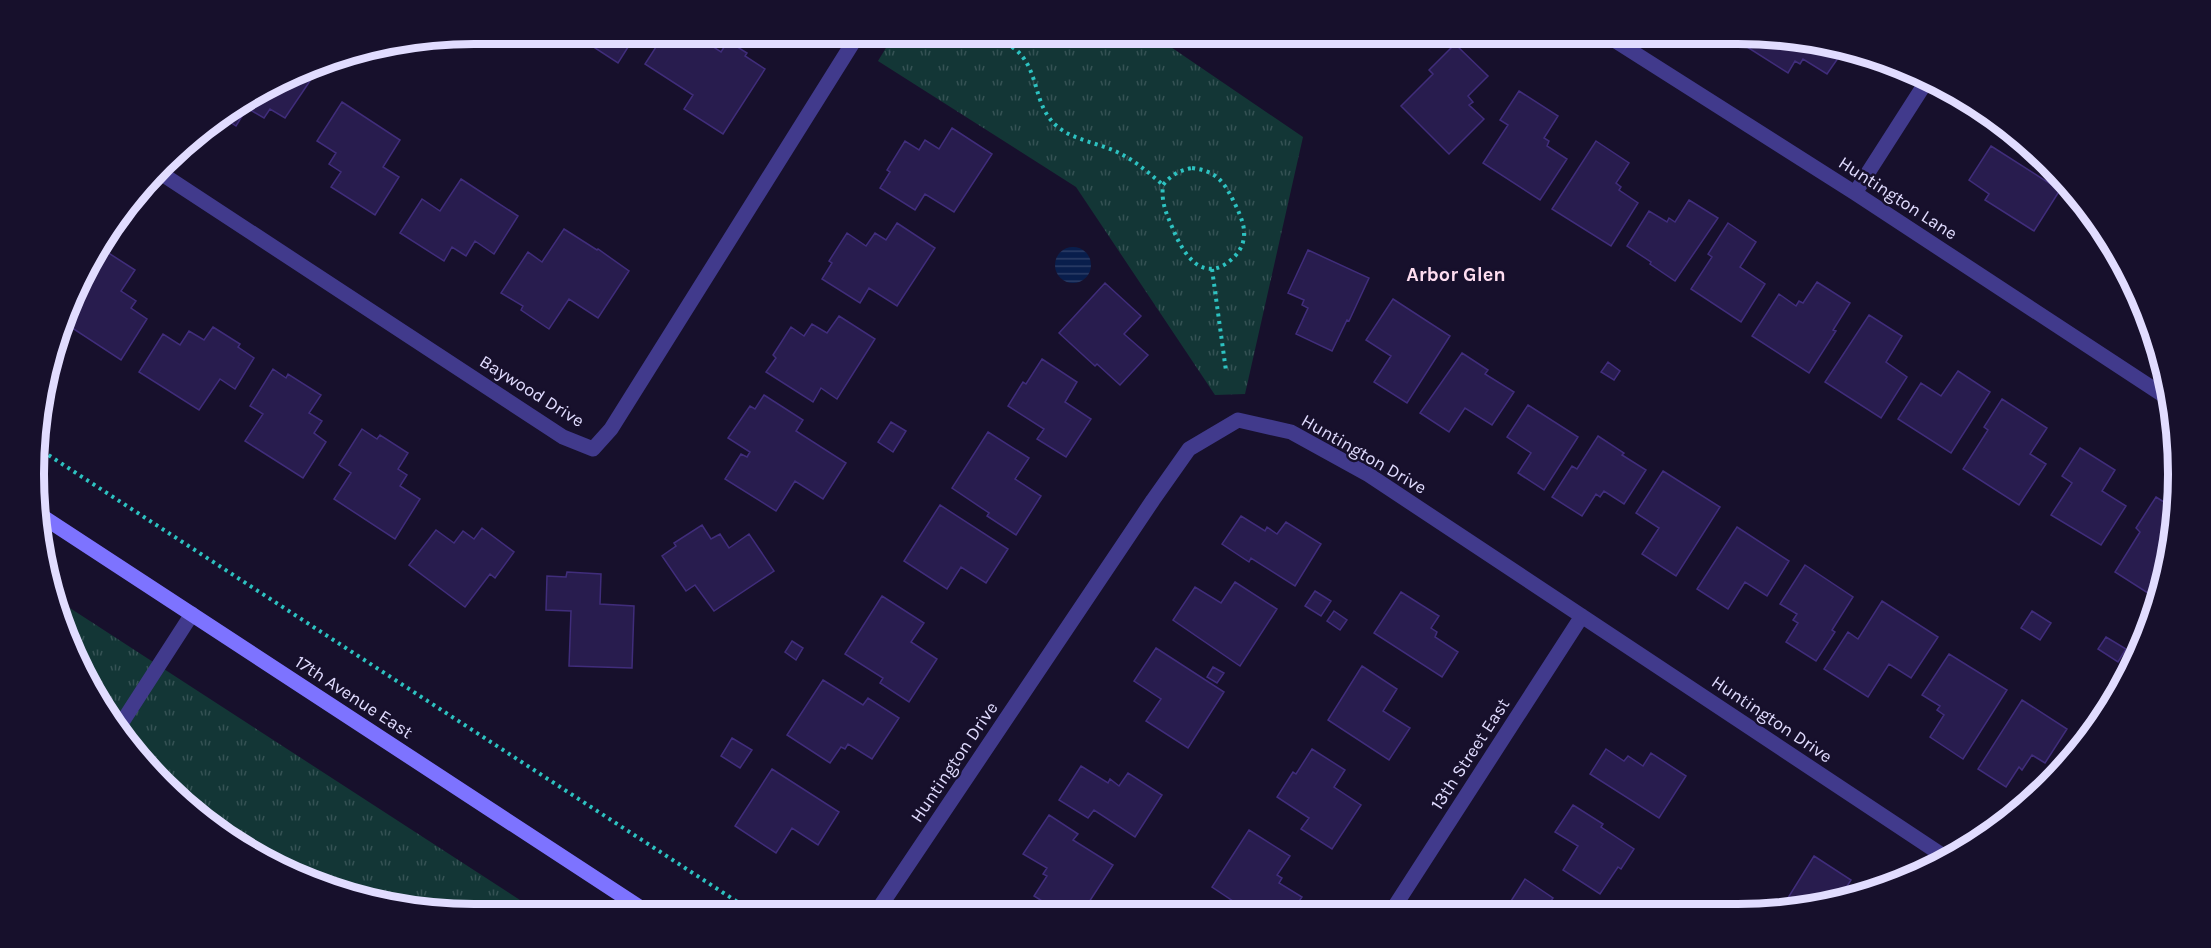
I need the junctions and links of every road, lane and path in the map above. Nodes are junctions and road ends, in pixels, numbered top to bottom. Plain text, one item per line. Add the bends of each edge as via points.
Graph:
1 (852, 44) edge
2 (1006, 44) edge
3 (1620, 44) edge
4 (1923, 86) edge
5 (164, 176) edge
6 (1163, 185) junction
7 (1855, 193) junction
8 (1212, 270) junction
9 (1226, 371) dead end
10 (2159, 393) edge
11 (44, 452) edge
12 (46, 519) edge
13 (192, 614) junction
14 (1582, 616) junction
15 (122, 722) edge
16 (1940, 853) edge
17 (633, 904) edge
18 (741, 904) edge
19 (882, 904) edge
20 (1396, 904) edge

1 - 5 street, Baywood Drive via 611,429 593,449 563,437
2 - 6 path via 1021,55 1044,112 1060,129 1114,150 1136,162
3 - 7 street, Huntington Lane
4 - 7 street
6 - 8 path via 1162,204 1180,246 1190,259
6 - 8 path via 1183,169 1192,168 1204,170 1225,184 1244,234 1236,256
7 - 10 street, Huntington Lane
8 - 9 path
11 - 18 path
12 - 13 street, 17th Avenue East
13 - 15 street
13 - 17 street, 17th Avenue East
14 - 16 street, Huntington Drive
14 - 19 street, Huntington Drive via 1369,475 1291,432 1238,420 1189,449
14 - 20 street, 13th Street East

